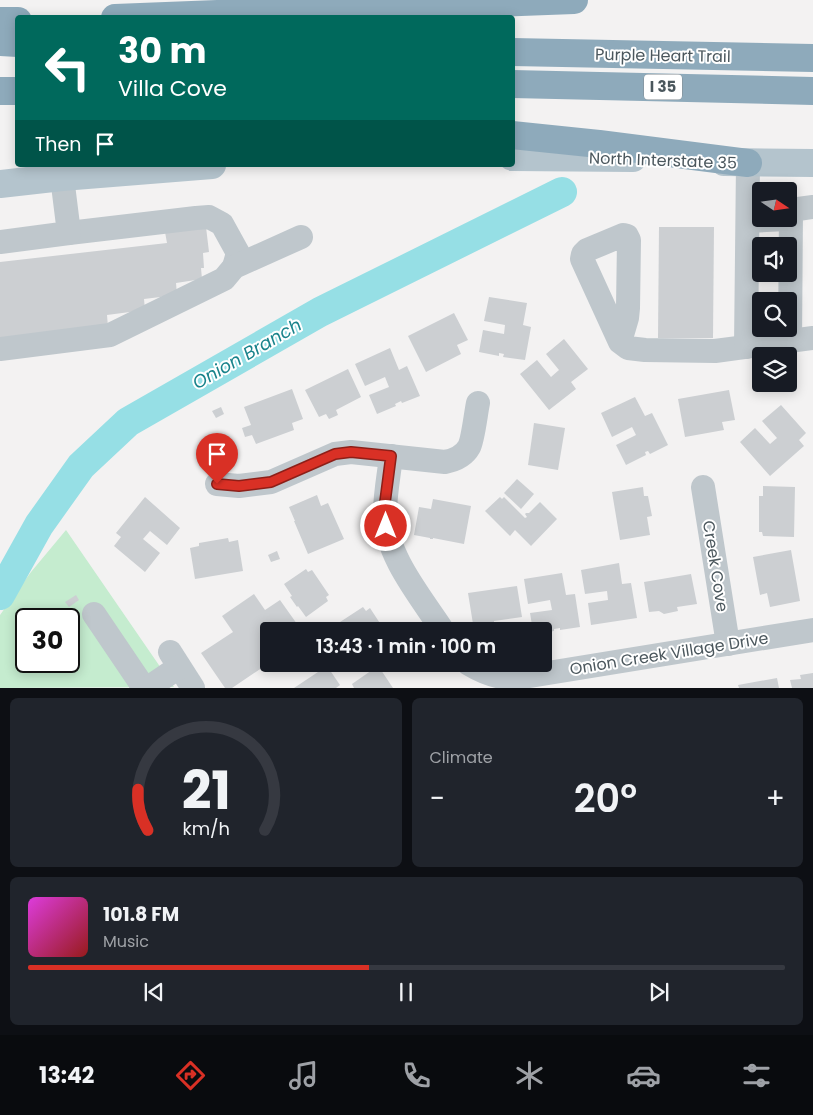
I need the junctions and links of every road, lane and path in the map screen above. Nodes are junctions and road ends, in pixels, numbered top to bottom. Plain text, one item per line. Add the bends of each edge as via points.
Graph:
1 (574, 0) edge
2 (192, 15) edge
3 (0, 21) edge
4 (15, 21) edge
5 (0, 42) edge
6 (15, 42) edge
7 (515, 52) edge
8 (813, 58) edge
9 (0, 72) edge
10 (15, 73) edge
11 (515, 84) edge
12 (0, 91) edge
13 (15, 91) edge
14 (813, 91) edge
15 (515, 135) edge
16 (515, 157) edge
17 (748, 163) junction
18 (813, 163) edge
19 (187, 167) edge
20 (62, 177) junction
21 (0, 184) edge
22 (813, 207) edge
23 (798, 209) edge
24 (748, 221) junction
25 (752, 221) edge
26 (789, 228) edge
27 (69, 233) junction
28 (301, 237) dead end
29 (0, 242) edge
30 (234, 267) junction
31 (813, 338) edge
32 (620, 342) dead end
33 (790, 342) junction
34 (746, 347) junction
35 (0, 349) edge
36 (478, 402) dead end
37 (391, 456) junction
38 (217, 484) dead end
39 (703, 487) dead end
40 (94, 614) dead end
41 (437, 622) edge
42 (813, 630) edge
43 (728, 644) junction
44 (482, 672) edge
45 (144, 688) edge
46 (148, 688) edge
47 (193, 688) edge

1 - 2 highway
3 - 4 highway
5 - 6 highway
7 - 8 highway, Purple Heart Trail / I 35
9 - 10 highway
11 - 14 highway, Purple Heart Trail / I 35
12 - 13 highway
15 - 17 highway
16 - 17 main road, North Interstate 35
17 - 18 main road, North Interstate 35
17 - 24 street
19 - 20 main road
20 - 21 main road
20 - 27 street
22 - 23 street
24 - 25 street
24 - 34 street
26 - 33 street
27 - 29 street
27 - 30 street via 209,217 222,224 238,253
28 - 30 street
30 - 35 street via 224,279 110,335
31 - 33 street
32 - 34 street via 628,348 645,350
33 - 34 street
36 - 37 street via 470,446 463,454 445,462
37 - 38 street via 351,452 335,454 271,482 239,486
37 - 41 street via 385,514 391,548
39 - 43 street, Creek Cove
40 - 45 street
42 - 43 street, Onion Creek Village Drive
43 - 44 street, Onion Creek Village Drive via 517,678
46 - 47 street via 175,659

